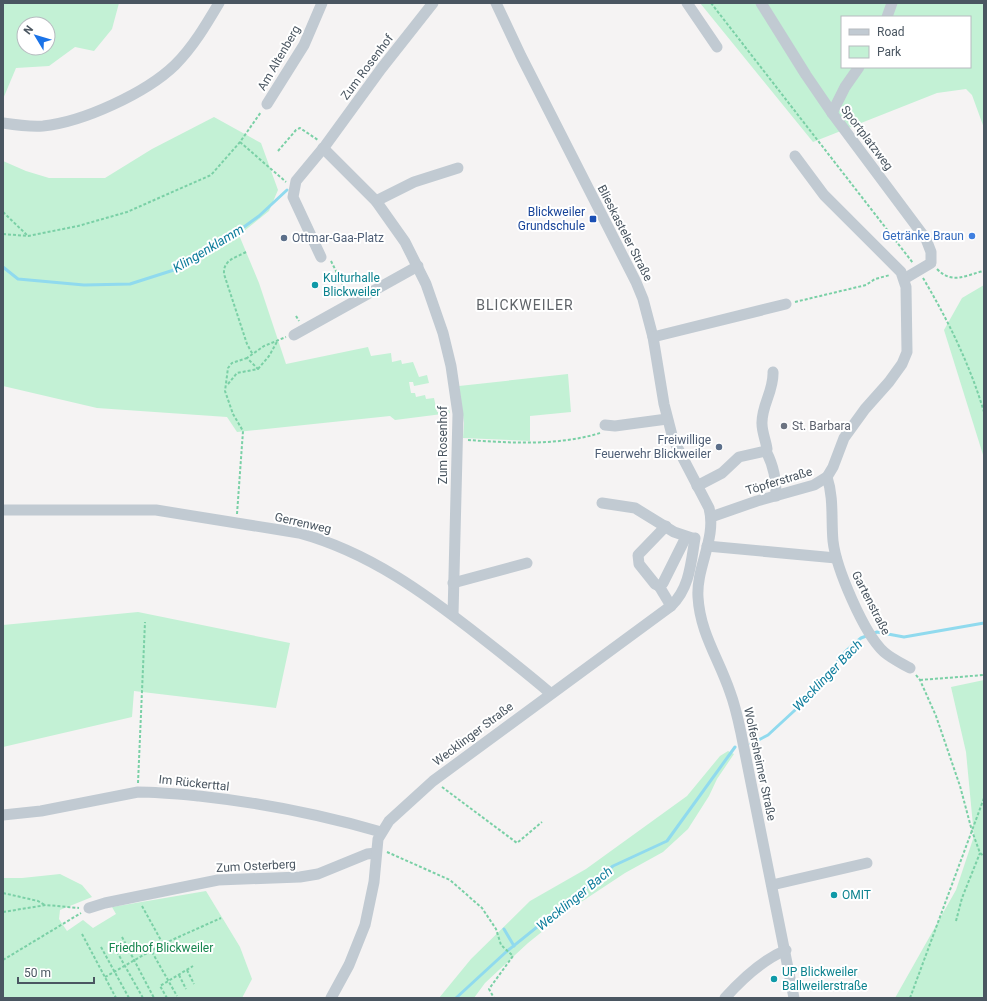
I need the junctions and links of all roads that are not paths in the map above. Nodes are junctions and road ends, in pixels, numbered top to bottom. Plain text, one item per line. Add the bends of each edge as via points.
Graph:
1 (219, 3) edge
2 (322, 3) edge
3 (433, 3) edge
4 (496, 3) edge
5 (687, 3) edge
6 (761, 3) edge
7 (892, 3) edge
8 (887, 16) edge
9 (717, 47) dead end
10 (858, 68) edge
11 (267, 104) road end
12 (832, 113) junction
13 (3, 123) edge
14 (324, 147) junction
15 (795, 156) dead end
16 (458, 168) dead end
17 (376, 201) junction
18 (321, 257) dead end
19 (418, 266) junction
20 (902, 275) junction
21 (786, 304) road end
22 (294, 335) road end
23 (653, 337) junction
24 (772, 372) dead end
25 (667, 419) junction
26 (610, 426) road end
27 (766, 451) junction
28 (827, 477) junction
29 (697, 486) junction
30 (776, 496) junction
31 (602, 503) dead end
32 (3, 510) edge
33 (711, 517) junction
34 (666, 526) junction
35 (691, 537) junction
36 (708, 543) junction
37 (836, 558) junction
38 (527, 564) dead end
39 (454, 583) junction
40 (659, 586) junction
41 (671, 606) junction
42 (453, 615) junction
43 (910, 668) road end
44 (550, 693) junction
45 (3, 816) edge
46 (381, 832) junction
47 (376, 850) junction
48 (867, 863) dead end
49 (772, 885) junction
50 (88, 908) road end
51 (786, 950) junction
52 (331, 998) edge
53 (725, 998) edge
54 (794, 998) edge

1 - 13 street via 190,48 161,77 144,88 106,107 62,122 27,127
2 - 11 street, Am Altenberg via 304,45
3 - 14 street, Zum Rosenhof
4 - 23 street, Blieskasteler Straße via 636,282
5 - 9 street
6 - 12 street, Sportplatzweg
7 - 8 street
10 - 12 street
12 - 20 street, Sportplatzweg via 926,239 931,252 931,263 919,271
14 - 17 street, Zum Rosenhof
14 - 18 street, Zum Rosenhof via 293,188 293,197
15 - 20 street via 824,195
16 - 17 street via 414,182
17 - 19 street, Zum Rosenhof via 405,242
19 - 22 street
19 - 39 street, Zum Rosenhof via 435,308 451,366 458,414
20 - 28 street, Töpferstraße via 908,335 904,358 889,382 844,438
21 - 23 street
23 - 25 street, Blieskasteler Straße
24 - 27 street via 772,387 763,412 762,424
25 - 26 street
25 - 29 street, Blieskasteler Straße via 680,455
27 - 29 street via 739,457 722,473
27 - 30 street via 773,464
28 - 30 street, Töpferstraße via 814,485
28 - 37 street, Gartenstraße via 831,492
29 - 33 street, Blieskasteler Straße
30 - 33 street, Töpferstraße
31 - 34 street via 635,508
32 - 42 street, Gerrenweg via 138,509 299,533 340,546 400,578
33 - 36 street, Blieskasteler Straße
34 - 35 street
34 - 40 street via 638,555 639,564 645,573
35 - 36 street
35 - 40 street
35 - 41 street, Wecklinger Straße via 685,586
36 - 37 street
36 - 49 street, Wolfersheimer Straße via 698,581 699,610 708,642 725,677 735,707
37 - 43 street, Gartenstraße via 873,638 884,652
38 - 39 street
39 - 42 street, Zum Rosenhof
40 - 41 street
41 - 44 street, Wecklinger Straße
42 - 44 street, Gerrenweg
44 - 46 street, Wecklinger Straße via 433,781 389,821
45 - 46 street, Im Rückerttal via 138,792 234,800 294,809
46 - 47 street, Wecklinger Straße
47 - 50 street, Zum Osterberg via 318,874 218,880
47 - 52 street, Wecklinger Straße via 374,882 365,925 349,965
48 - 49 street
49 - 51 street, Wolfersheimer Straße
51 - 53 street via 751,973
51 - 54 street, Wolfersheimer Straße

